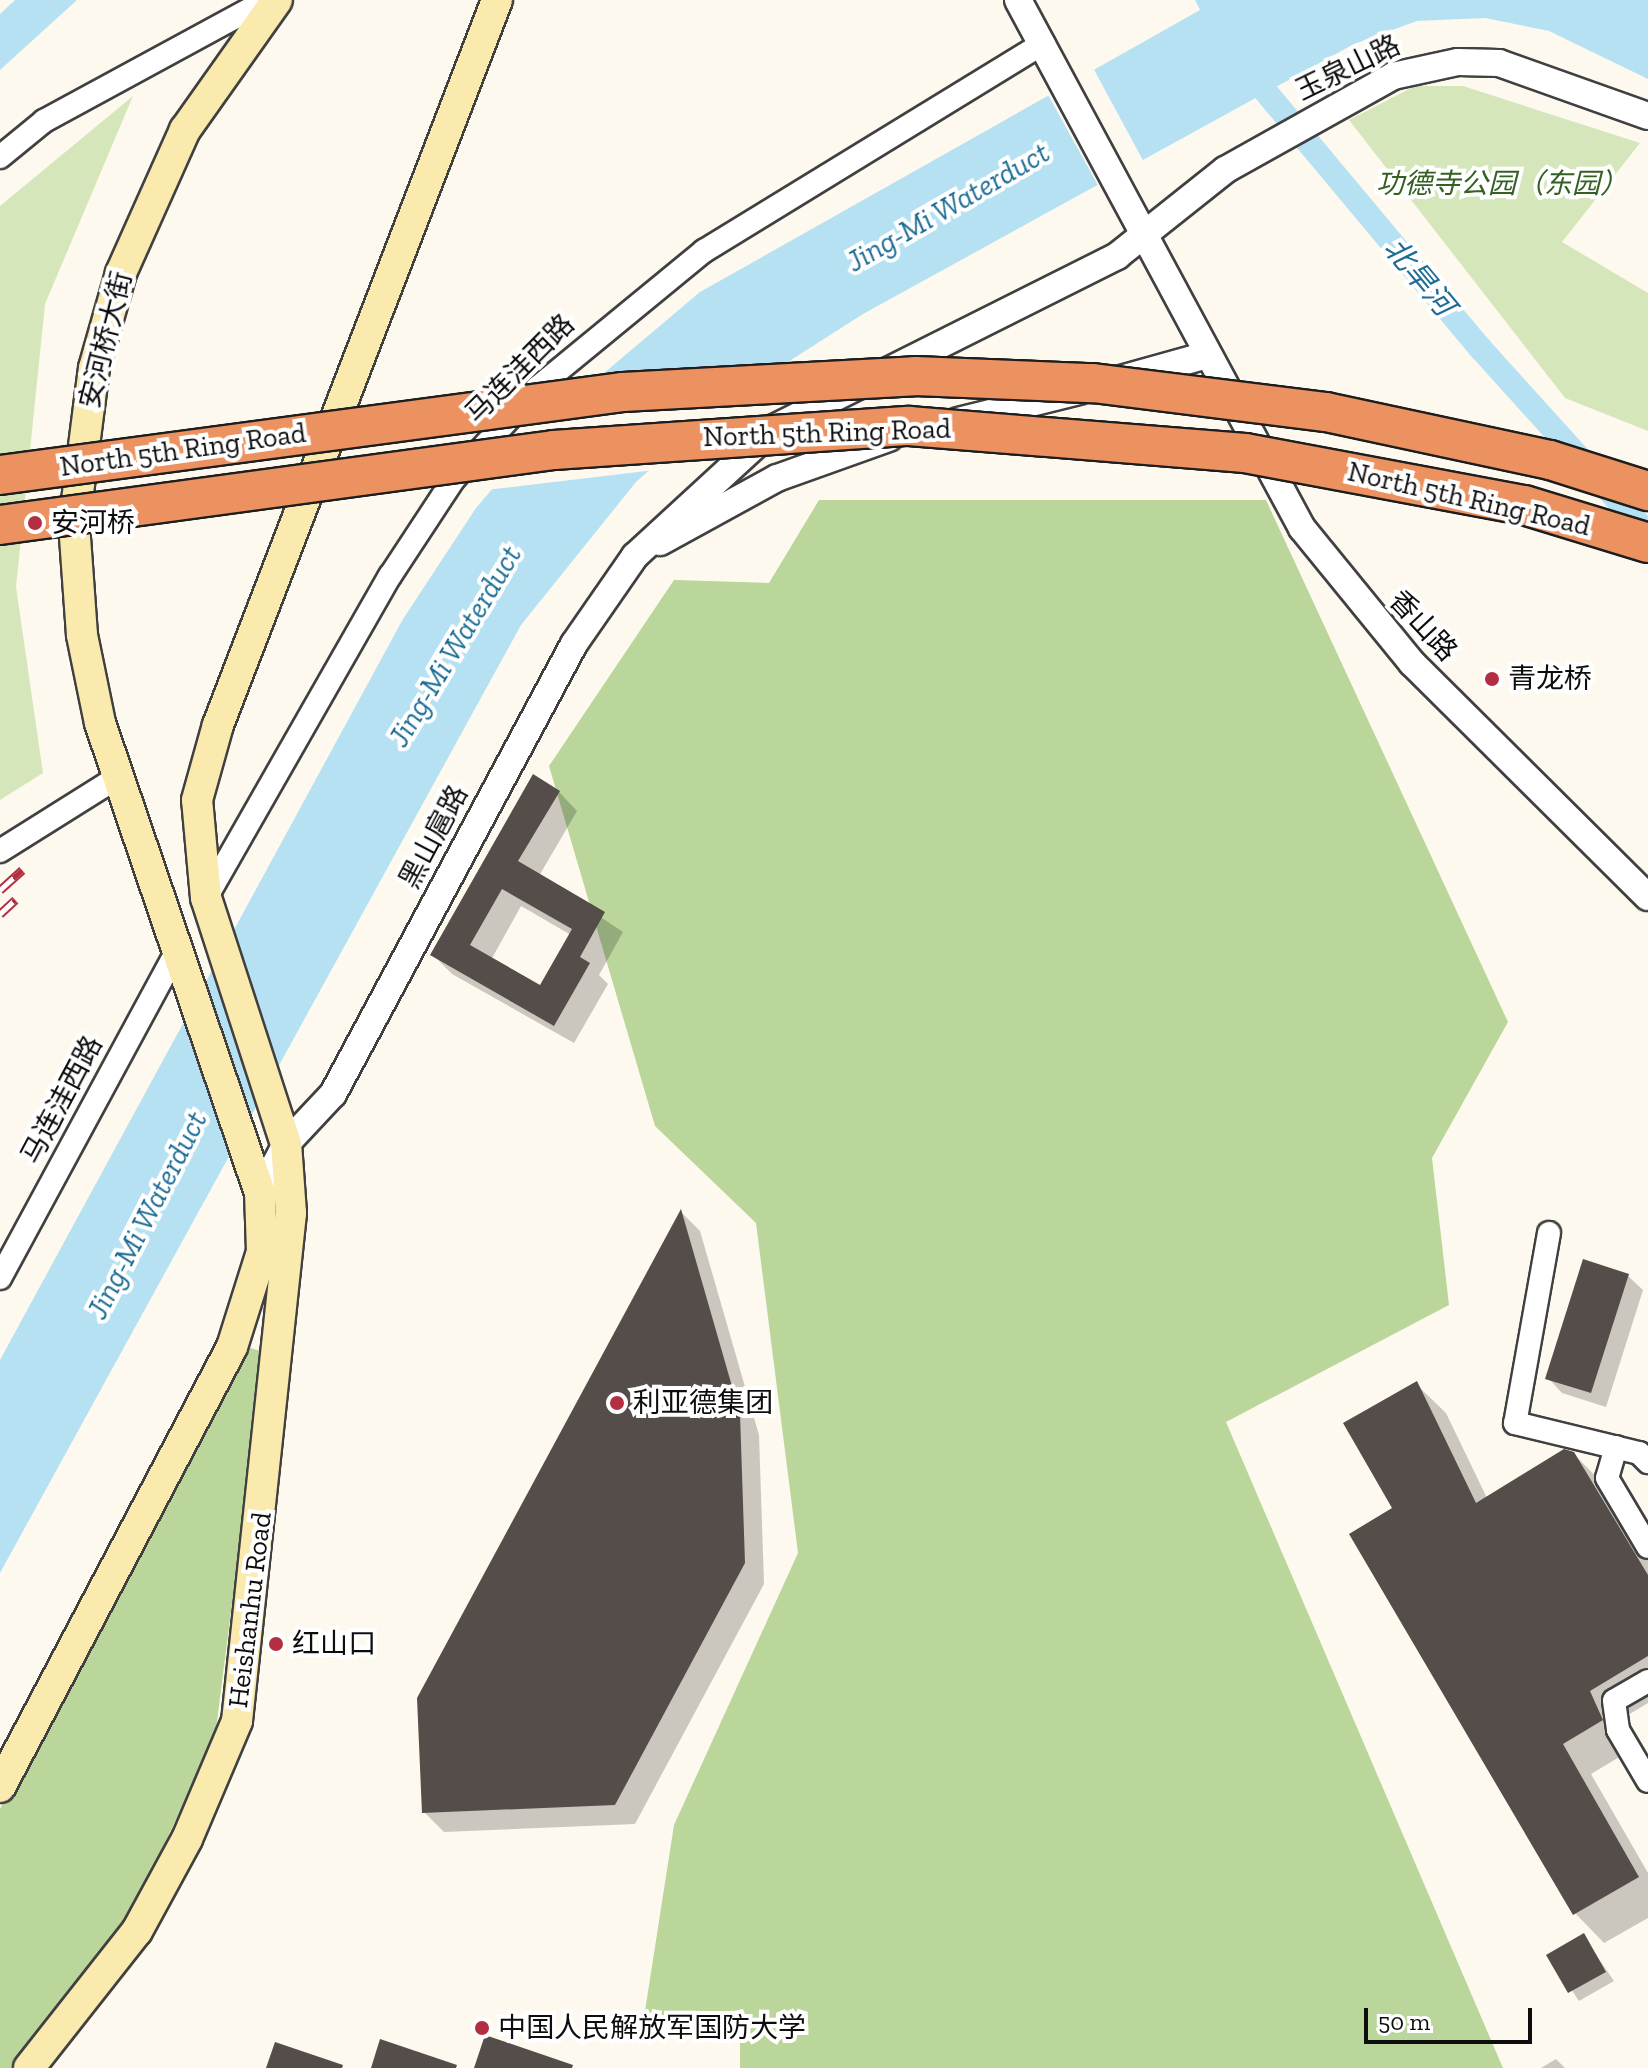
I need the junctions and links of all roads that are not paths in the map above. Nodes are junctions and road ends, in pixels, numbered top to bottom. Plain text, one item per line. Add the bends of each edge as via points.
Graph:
1 (267, 0) edge
2 (277, 0) edge
3 (497, 0) edge
4 (1018, 0) edge
5 (1043, 43) junction
6 (1648, 116) edge
7 (0, 157) edge
8 (1146, 233) junction
9 (1207, 355) junction
10 (0, 475) edge
11 (1648, 491) edge
12 (0, 525) edge
13 (1648, 543) edge
14 (635, 556) junction
15 (115, 779) junction
16 (0, 851) edge
17 (1648, 897) edge
18 (206, 898) junction
19 (177, 950) junction
20 (286, 1144) junction
21 (260, 1193) junction
22 (1549, 1233) dead end
23 (0, 1278) edge
24 (1616, 1447) junction
25 (1648, 1462) edge
26 (1648, 1547) edge
27 (1648, 1681) edge
28 (1648, 1781) edge
29 (0, 1787) edge
30 (29, 2068) edge

1 - 7 street via 44,121
2 - 15 main road, 安河桥大街 via 206,95 153,193 94,368 75,488 77,571 82,635
3 - 18 main road via 218,725 197,800
4 - 5 street
5 - 8 street
5 - 18 street, 马连洼西路 via 704,251 537,388 453,480 390,576
6 - 8 street, 玉泉山路 via 1499,63 1418,68 1337,106 1225,170
8 - 9 street, 香山路
8 - 14 street, 玉泉山路 via 1117,256 774,428
9 - 14 street via 843,452 777,478
9 - 17 street, 香山路 via 1302,528 1363,609
10 - 11 highway, North 5th Ring Road, bridge via 623,392 915,376 1093,383 1326,412 1550,460
12 - 13 highway, North 5th Ring Road, bridge via 568,448 909,426 1245,453 1524,505
14 - 20 street, 黑山扈路 via 574,644 333,1094
15 - 16 street
15 - 19 main road, 安河桥大街
18 - 20 main road, Heishanhu Road
19 - 21 main road, 安河桥大街
19 - 23 street, 马连洼西路
20 - 21 street, 黑山扈路
20 - 30 main road, Heishanhu Road via 291,1262 237,1721 187,1839 137,1931
21 - 29 main road via 262,1252 232,1347
22 - 24 street via 1515,1423
24 - 25 street
24 - 26 street via 1607,1478
27 - 28 street via 1614,1701 1618,1730

